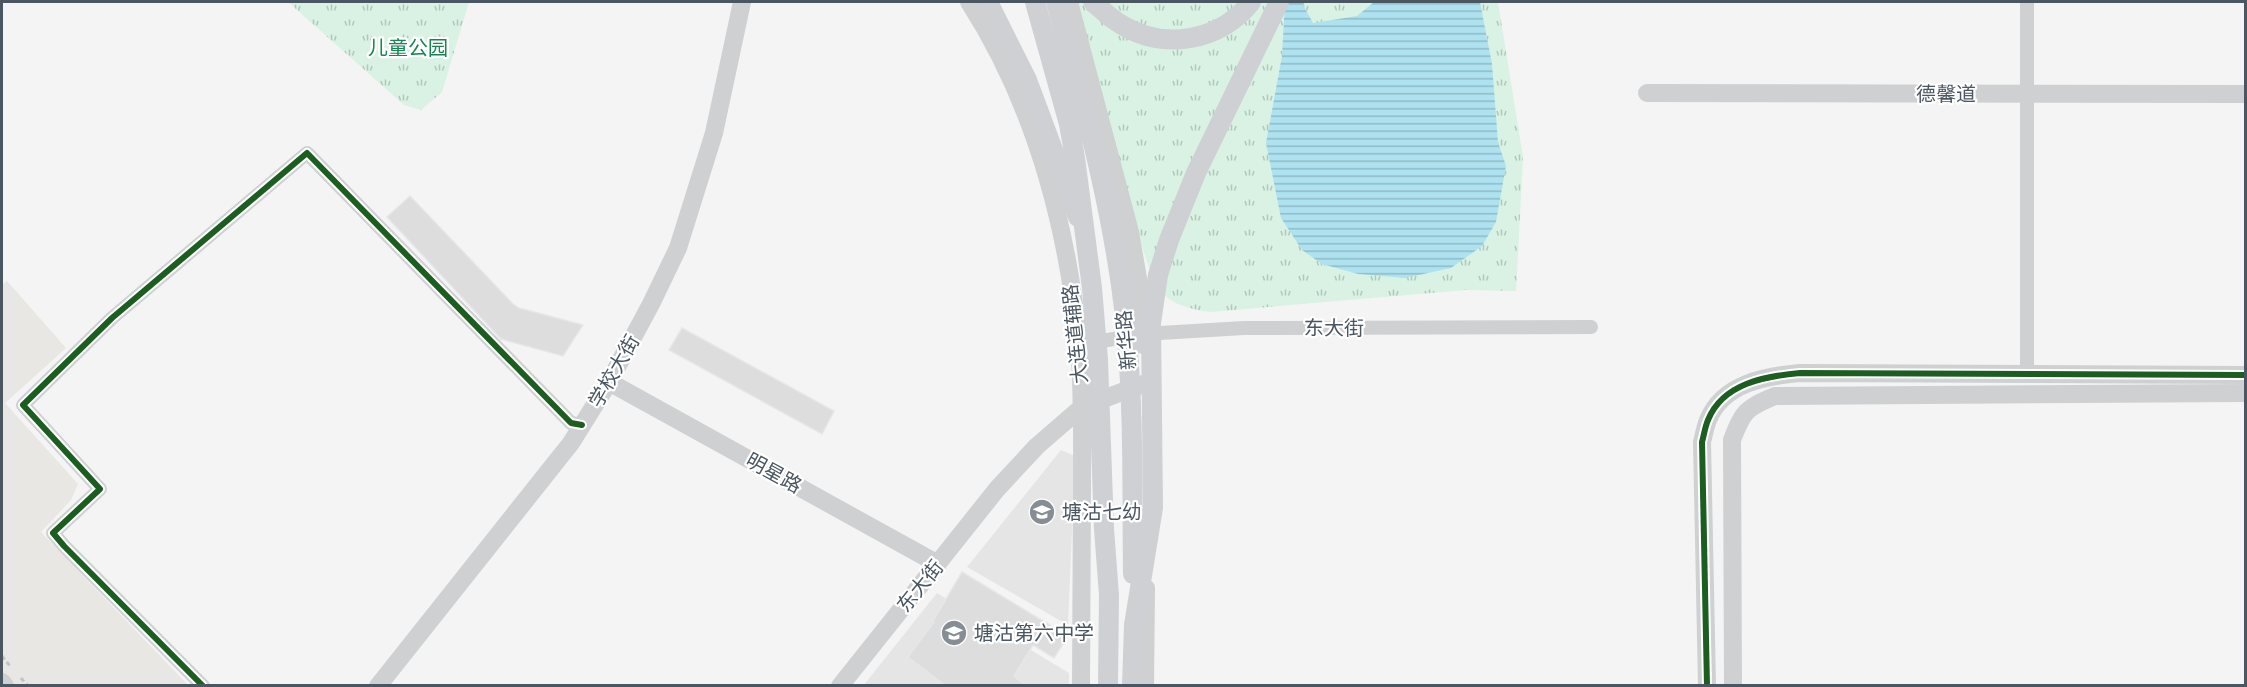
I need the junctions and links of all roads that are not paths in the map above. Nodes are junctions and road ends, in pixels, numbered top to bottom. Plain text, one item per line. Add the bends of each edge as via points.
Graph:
1 (742, 2) edge
2 (969, 2) edge
3 (988, 2) edge
4 (1035, 2) edge
5 (1056, 2) edge
6 (1069, 2) edge
7 (1093, 2) edge
8 (1251, 2) edge
9 (1279, 2) edge
10 (2027, 2) edge
11 (1647, 93) dead end
12 (2028, 94) junction
13 (2246, 94) edge
14 (1083, 228) junction
15 (1591, 327) dead end
16 (1143, 334) junction
17 (1079, 345) junction
18 (2027, 374) junction
19 (2246, 375) edge
20 (609, 382) junction
21 (1143, 384) junction
22 (2246, 393) edge
23 (1082, 407) junction
24 (582, 425) junction
25 (938, 564) junction
26 (1134, 625) junction
27 (2, 682) edge
28 (5, 686) edge
29 (203, 686) edge
30 (378, 686) edge
31 (840, 686) edge
32 (1081, 686) edge
33 (1108, 686) edge
34 (1132, 686) edge
35 (1145, 686) edge
36 (1707, 686) edge
37 (1733, 686) edge

1 - 20 street, 学校大街 via 714,133 678,248
2 - 17 street, 大连道辅路 via 1025,110 1047,174 1064,243
3 - 14 main road via 1027,80
4 - 14 main road, 新华路, bridge via 1069,124
5 - 26 main road, 新华路, bridge via 1105,193 1126,327 1132,438
6 - 16 street via 1130,232
7 - 8 main road via 1115,21 1138,33 1155,39 1179,40 1229,23
9 - 26 main road, bridge via 1196,173 1158,275 1152,323 1153,508
10 - 12 street
11 - 12 street, 德馨道
12 - 13 street, 德馨道
12 - 18 street
14 - 33 main road, 新华路, bridge via 1098,360 1109,595
15 - 16 street, 东大街 via 1244,328
16 - 17 street, 东大街
16 - 21 street
17 - 23 street, 大连道辅路
18 - 19 street
18 - 36 street via 1800,373 1768,376 1743,384 1723,400 1709,417 1702,442
20 - 24 street, 学校大街
20 - 25 street, 明星路
21 - 23 street, 东大街
21 - 35 street
22 - 37 street via 1775,396 1754,405 1741,417 1732,440
23 - 25 street, 东大街 via 1037,446 997,489
23 - 32 street, 大连道辅路
24 - 29 street via 571,423 308,153 112,318 23,405 100,489 53,533
24 - 30 street, 学校大街 via 503,531
25 - 31 street, 东大街
26 - 34 main road, 新华路
27 - 28 street

